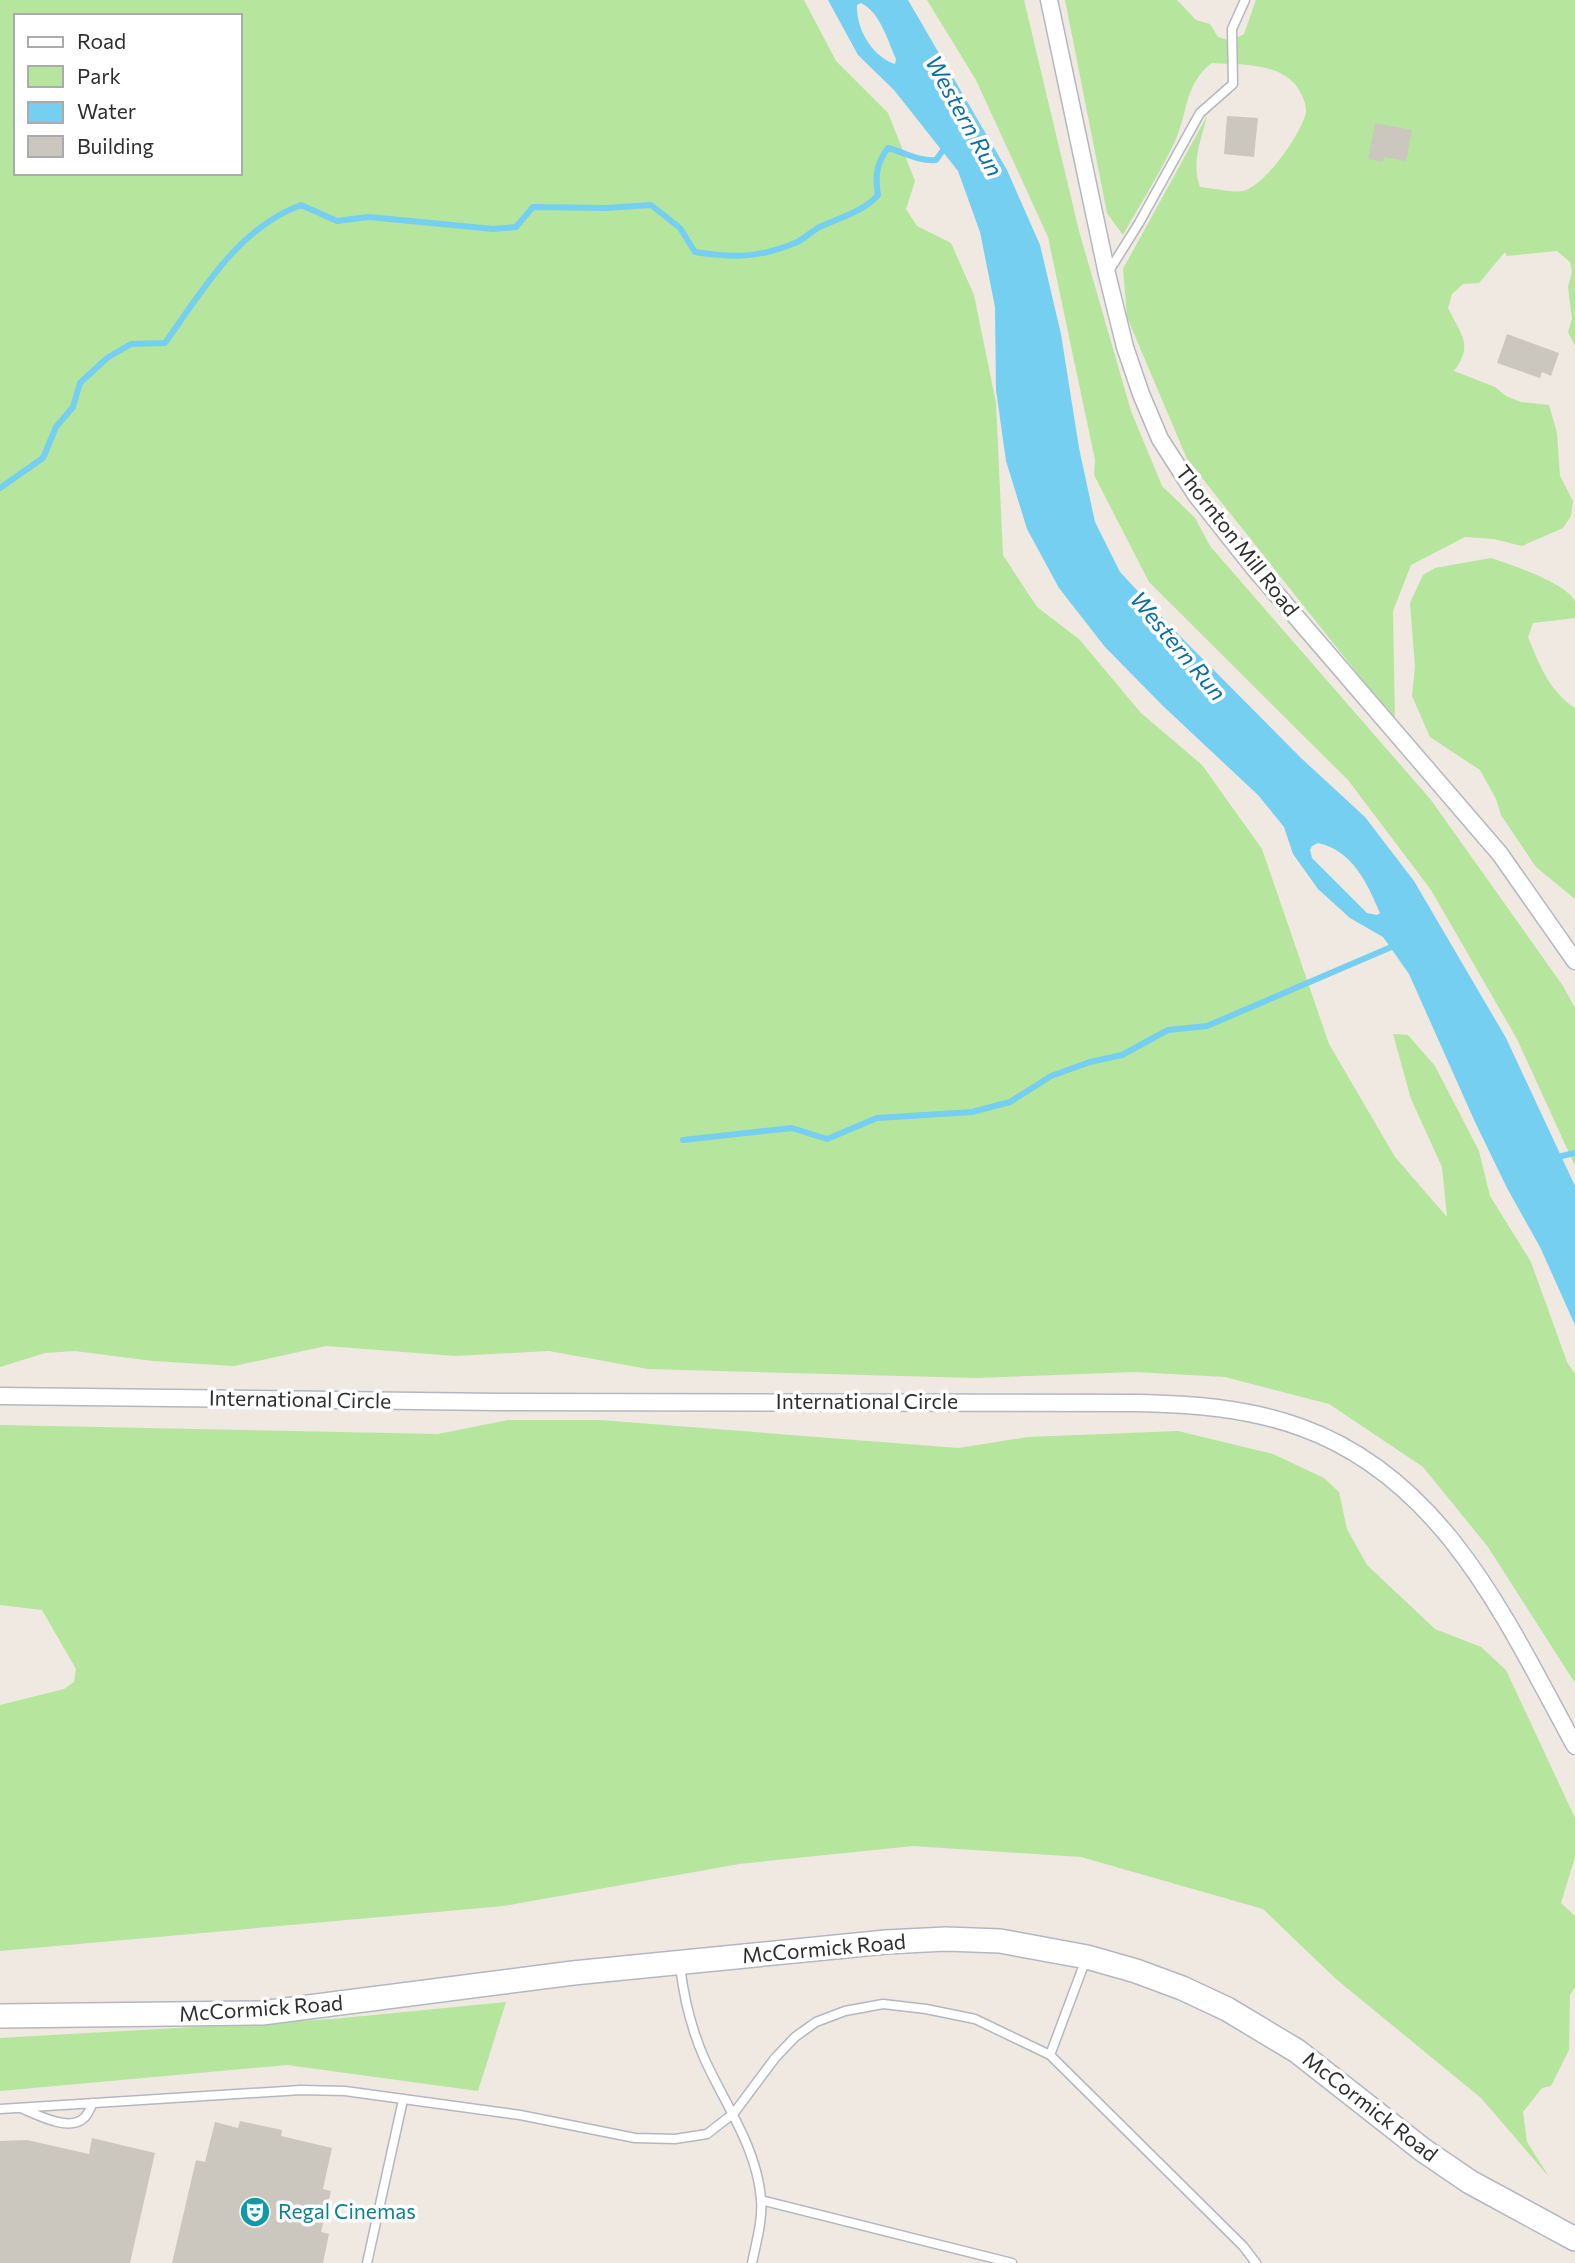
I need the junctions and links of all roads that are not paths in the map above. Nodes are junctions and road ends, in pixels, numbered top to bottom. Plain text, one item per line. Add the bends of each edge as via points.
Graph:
1 (1049, 0) edge
2 (1244, 0) edge
3 (1107, 274) junction
4 (1575, 961) edge
5 (0, 1396) edge
6 (1575, 1746) edge
7 (1087, 1957) junction
8 (679, 1963) junction
9 (0, 2017) edge
10 (1050, 2054) junction
11 (403, 2100) junction
12 (93, 2103) junction
13 (20, 2108) junction
14 (0, 2109) edge
15 (734, 2113) junction
16 (761, 2200) junction
17 (1574, 2235) edge
18 (367, 2263) edge
19 (752, 2263) edge
20 (1012, 2263) edge
21 (1256, 2263) edge

1 - 3 street, Thornton Mill Road
2 - 3 lane via 1232,29 1233,84 1200,113
3 - 4 street, Thornton Mill Road via 1141,394 1160,439 1196,495 1500,853
5 - 6 street, International Circle via 1137,1403 1191,1404 1263,1416 1337,1444 1404,1490 1434,1518 1465,1555 1503,1614
7 - 8 main road, McCormick Road via 1000,1941 946,1939
7 - 10 lane
7 - 17 main road, McCormick Road via 1182,1988 1254,2024 1331,2075 1423,2150 1471,2182
8 - 9 main road, McCormick Road via 262,2013
8 - 15 lane via 692,2031
10 - 15 lane via 975,2020 926,2009 883,2004 845,2011 795,2037
10 - 21 lane
11 - 12 lane via 301,2090
11 - 15 lane via 520,2115 635,2138 707,2134
11 - 18 lane
12 - 13 lane
12 - 13 lane via 85,2118 66,2123
13 - 14 lane
15 - 16 lane
16 - 19 lane
16 - 20 lane

